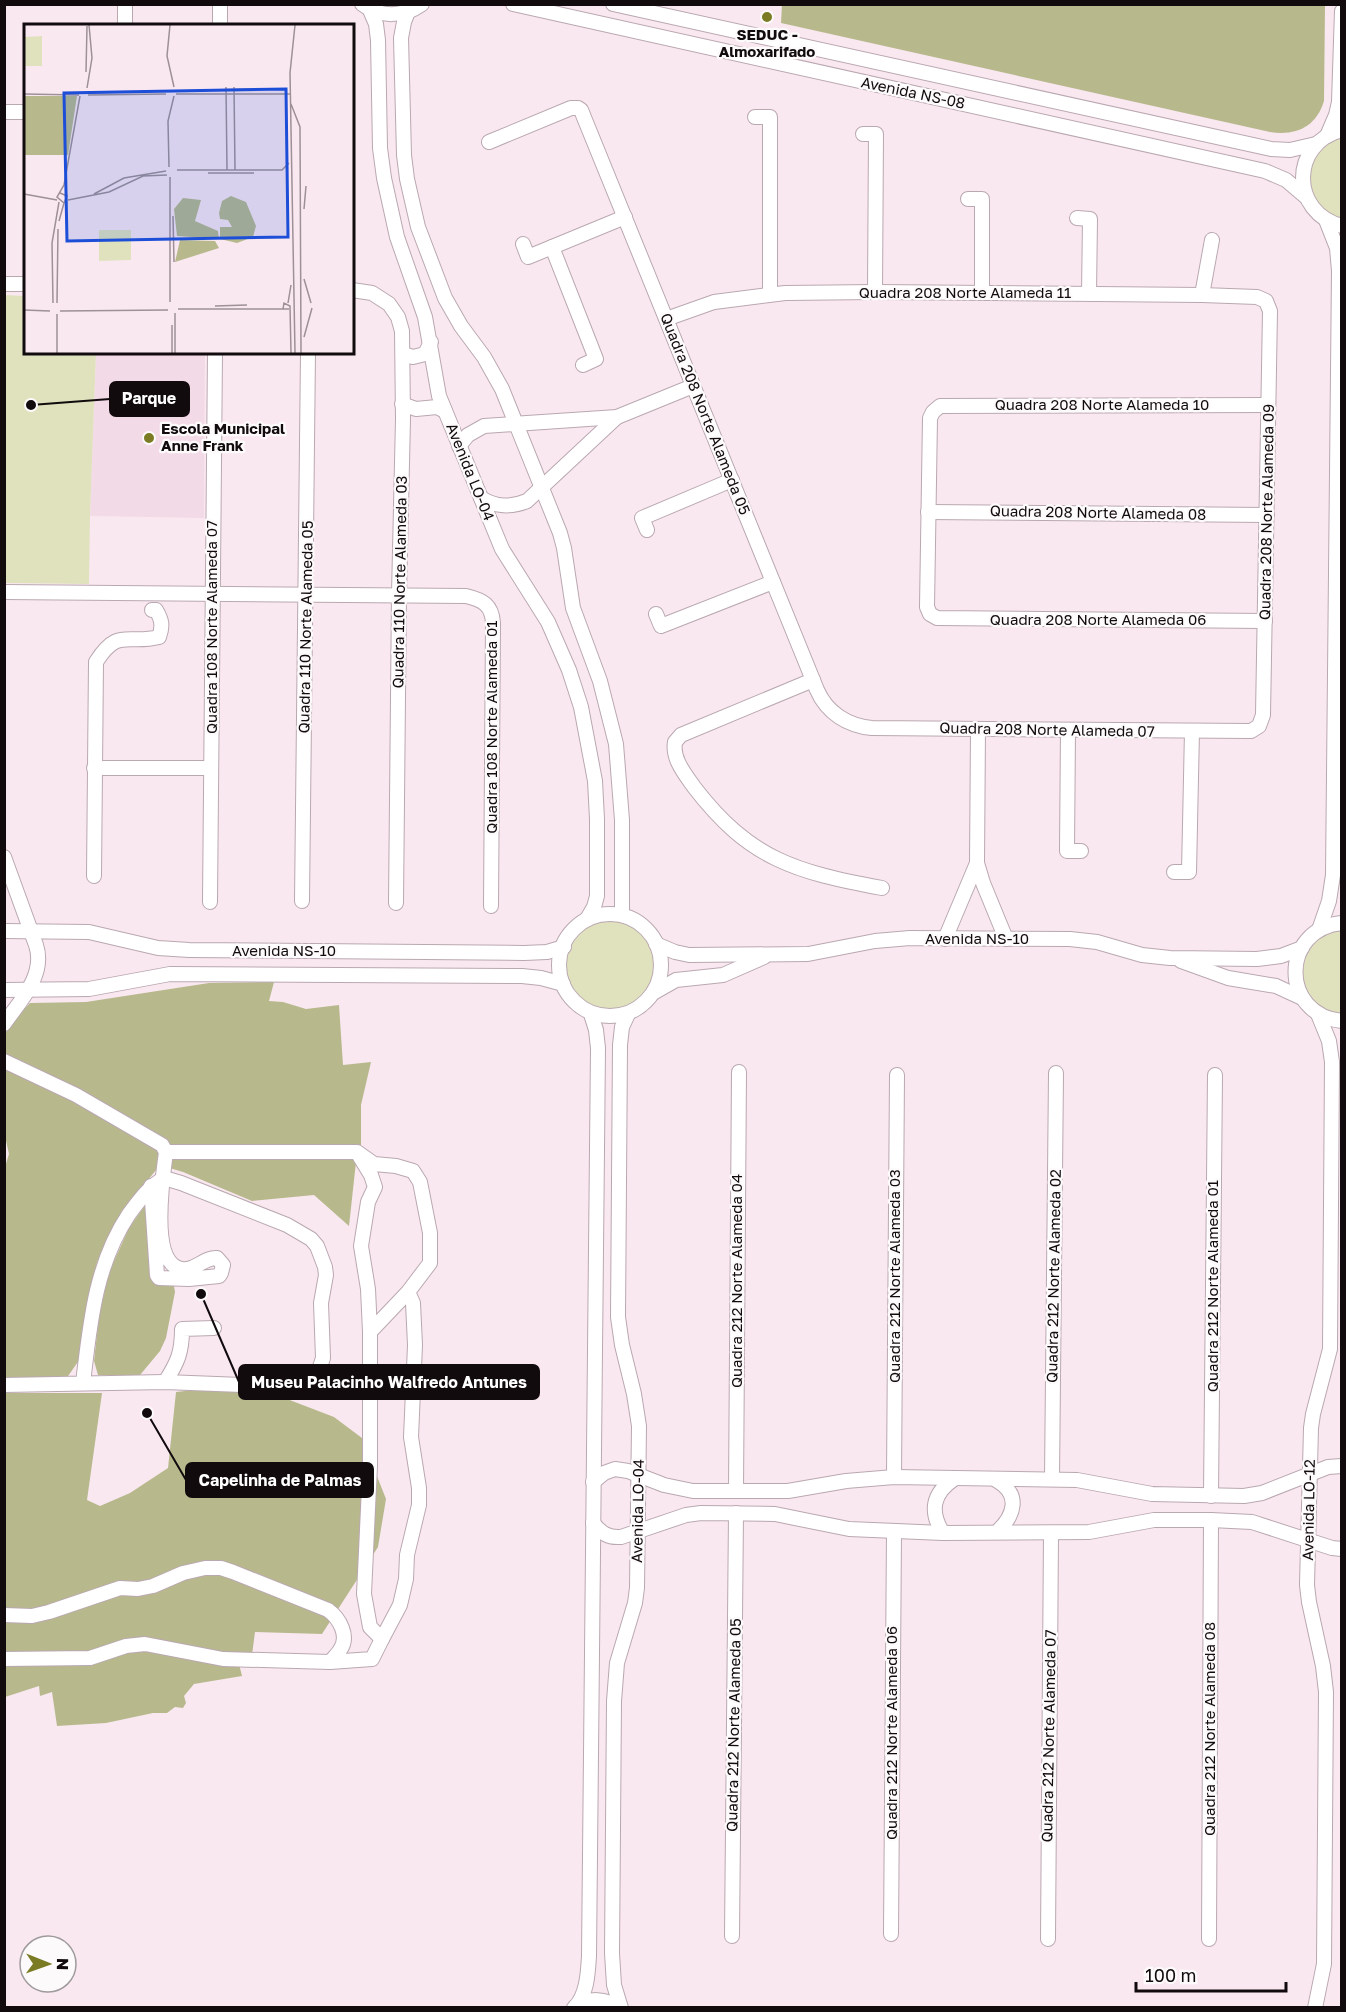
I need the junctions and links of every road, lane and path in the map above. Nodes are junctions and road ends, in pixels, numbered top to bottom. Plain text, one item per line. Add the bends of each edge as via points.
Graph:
1 (125, 4) edge
2 (220, 4) edge
3 (422, 4) edge
4 (513, 4) edge
5 (613, 4) edge
6 (366, 7) edge
7 (1341, 11) edge
8 (408, 12) junction
9 (125, 24) edge
10 (220, 24) edge
11 (4, 112) edge
12 (24, 112) edge
13 (755, 117) dead end
14 (1341, 130) edge
15 (863, 134) dead end
16 (1322, 140) junction
17 (489, 142) dead end
18 (1306, 197) junction
19 (968, 199) dead end
20 (625, 217) junction
21 (1077, 218) dead end
22 (1326, 220) junction
23 (1341, 226) edge
24 (1212, 240) dead end
25 (523, 244) dead end
26 (552, 247) junction
27 (4, 284) edge
28 (24, 284) edge
29 (354, 290) edge
30 (875, 292) junction
31 (982, 293) junction
32 (770, 294) junction
33 (1089, 294) junction
34 (1202, 295) junction
35 (1266, 301) joint
36 (666, 319) junction
37 (431, 342) junction
38 (215, 354) edge
39 (308, 354) edge
40 (406, 360) junction
41 (583, 365) dead end
42 (693, 386) junction
43 (1268, 405) junction
44 (409, 407) junction
45 (445, 411) junction
46 (616, 417) junction
47 (516, 424) junction
48 (459, 446) junction
49 (732, 480) junction
50 (542, 486) junction
51 (481, 498) junction
52 (928, 512) junction
53 (1267, 515) junction
54 (647, 530) dead end
55 (773, 582) junction
56 (4, 592) edge
57 (213, 593) junction
58 (306, 594) junction
59 (399, 596) junction
60 (152, 610) dead end
61 (656, 614) dead end
62 (1265, 621) junction
63 (813, 680) junction
64 (835, 713) joint
65 (1261, 724) joint
66 (978, 729) junction
67 (1068, 730) junction
68 (1192, 731) junction
69 (94, 768) junction
70 (211, 768) junction
71 (1081, 851) dead end
72 (4, 858) edge
73 (977, 862) junction
74 (1174, 872) dead end
75 (94, 876) dead end
76 (882, 888) dead end
77 (302, 901) dead end
78 (210, 902) dead end
79 (396, 903) dead end
80 (491, 906) dead end
81 (622, 915) junction
82 (587, 919) junction
83 (1341, 923) edge
84 (1320, 930) junction
85 (4, 931) edge
86 (31, 931) junction
87 (945, 939) junction
88 (1006, 939) junction
89 (656, 944) junction
90 (564, 947) junction
91 (1302, 948) junction
92 (784, 954) junction
93 (1170, 958) junction
94 (562, 984) junction
95 (4, 990) edge
96 (28, 990) junction
97 (652, 993) junction
98 (1302, 998) junction
99 (591, 1014) junction
100 (628, 1014) junction
101 (1318, 1014) junction
102 (1341, 1021) edge
103 (4, 1024) edge
104 (4, 1061) edge
105 (739, 1072) dead end
106 (1056, 1073) dead end
107 (897, 1075) dead end
108 (1215, 1075) dead end
109 (166, 1152) junction
110 (357, 1152) junction
111 (164, 1178) junction
112 (151, 1186) junction
113 (408, 1292) junction
114 (214, 1328) dead end
115 (370, 1332) junction
116 (165, 1382) junction
117 (83, 1383) junction
118 (4, 1385) edge
119 (1341, 1466) edge
120 (639, 1475) junction
121 (1310, 1475) junction
122 (894, 1477) junction
123 (954, 1479) junction
124 (1052, 1479) junction
125 (996, 1480) junction
126 (593, 1482) junction
127 (736, 1491) junction
128 (1211, 1496) junction
129 (736, 1513) junction
130 (1211, 1520) junction
131 (593, 1523) junction
132 (638, 1531) junction
133 (894, 1532) junction
134 (997, 1532) junction
135 (943, 1533) junction
136 (1051, 1533) junction
137 (1308, 1539) junction
138 (1341, 1549) edge
139 (4, 1615) edge
140 (382, 1639) junction
141 (4, 1659) edge
142 (330, 1662) junction
143 (891, 1934) dead end
144 (732, 1936) dead end
145 (1048, 1939) dead end
146 (1209, 1939) dead end
147 (575, 2007) edge
148 (620, 2007) edge
149 (1315, 2007) edge

1 - 9 street
2 - 10 street
3 - 8 street
4 - 18 street, Avenida NS-08 via 1265,171 1286,180
5 - 16 street, Avenida NS-08 via 1271,148 1290,150
6 - 8 street via 386,14
6 - 37 street, Avenida LO-04 via 376,24 378,40 380,148 386,191
7 - 16 street via 1340,98 1337,113
8 - 47 street via 401,38 403,136 413,206 445,298 496,376
11 - 12 street
13 - 32 street via 770,117
14 - 16 street, Avenida NS-08
15 - 30 street via 876,134
16 - 18 street via 1307,156 1303,169
17 - 20 street, Quadra 208 Norte Alameda 05 via 578,109
18 - 22 street, Avenida NS-08
19 - 31 street via 982,199
20 - 26 street
20 - 36 street, Quadra 208 Norte Alameda 05
21 - 33 street via 1090,219
22 - 23 street, Avenida NS-08
22 - 84 street via 1337,251 1339,295 1333,875
24 - 34 street
25 - 26 street via 528,257
26 - 41 street via 596,359
27 - 28 street
29 - 40 street, Quadra 110 Norte Alameda 03 via 372,293 394,310
30 - 31 street, Quadra 208 Norte Alameda 11
30 - 32 street, Quadra 208 Norte Alameda 11
31 - 33 street, Quadra 208 Norte Alameda 11
32 - 36 street, Quadra 208 Norte Alameda 11 via 711,303
33 - 34 street, Quadra 208 Norte Alameda 11
34 - 35 street, Quadra 208 Norte Alameda 11 via 1257,297
35 - 43 street, Quadra 208 Norte Alameda 09 via 1270,311
36 - 42 street, Quadra 208 Norte Alameda 05
37 - 40 street via 425,354
37 - 45 street, Avenida LO-04 via 436,386
38 - 57 street, Quadra 108 Norte Alameda 07
39 - 58 street, Quadra 110 Norte Alameda 05
40 - 44 street, Quadra 110 Norte Alameda 03
42 - 46 street
42 - 49 street, Quadra 208 Norte Alameda 05
43 - 52 street, Quadra 208 Norte Alameda 10 via 937,408 930,420
43 - 53 street, Quadra 208 Norte Alameda 09
44 - 45 street via 435,406
44 - 59 street, Quadra 110 Norte Alameda 03 via 403,419
45 - 48 street, Avenida LO-04
46 - 47 street
46 - 50 street
47 - 48 street via 476,429
47 - 50 street
48 - 51 street, Avenida LO-04
49 - 54 street via 642,518
49 - 55 street, Quadra 208 Norte Alameda 05
50 - 51 street via 527,501 511,506
50 - 81 street via 560,533 573,608 600,681 616,744 622,820
51 - 82 street, Avenida LO-04 via 506,558 552,629 581,707 593,762 597,819 597,896
52 - 53 street, Quadra 208 Norte Alameda 08
52 - 62 street, Quadra 208 Norte Alameda 06 via 927,607 940,619
53 - 62 street, Quadra 208 Norte Alameda 09
55 - 61 street via 661,626
55 - 63 street, Quadra 208 Norte Alameda 05
56 - 57 street, Quadra 108 Norte Alameda 01
57 - 58 street, Quadra 108 Norte Alameda 01
57 - 70 street, Quadra 108 Norte Alameda 07
58 - 59 street, Quadra 108 Norte Alameda 01
58 - 77 street, Quadra 110 Norte Alameda 05
59 - 79 street, Quadra 110 Norte Alameda 03
59 - 80 street, Quadra 108 Norte Alameda 01 via 466,596 490,607 493,615
60 - 69 street via 162,620 159,637 111,642 96,662
62 - 65 street, Quadra 208 Norte Alameda 09
63 - 64 street, Quadra 208 Norte Alameda 05 via 822,699
63 - 76 street via 681,735 675,742 675,754 708,804 747,842 806,872
64 - 66 street, Quadra 208 Norte Alameda 07 via 848,723 867,728
65 - 68 street, Quadra 208 Norte Alameda 07 via 1252,731
66 - 67 street, Quadra 208 Norte Alameda 07
66 - 73 street
67 - 68 street, Quadra 208 Norte Alameda 07
67 - 71 street via 1067,851
68 - 74 street via 1189,872
69 - 70 street
69 - 75 street
70 - 78 street, Quadra 108 Norte Alameda 07
72 - 86 street
73 - 87 street
73 - 88 street
81 - 82 street via 603,914
81 - 89 street, Avenida NS-10 via 644,927
82 - 90 street via 573,931
83 - 84 street, Avenida NS-10
84 - 91 street, Avenida NS-10
85 - 86 street, Avenida NS-10
86 - 90 street, Avenida NS-10 via 89,932 151,947 189,950 524,953
86 - 96 street via 39,960
87 - 88 street, Avenida NS-10
87 - 92 street, Avenida NS-10 via 891,939 820,952
88 - 93 street, Avenida NS-10 via 1085,940
89 - 92 street, Avenida NS-10 via 689,955
89 - 97 street via 660,969
90 - 94 street via 560,962
91 - 93 street, Avenida NS-10 via 1257,959
91 - 98 street via 1295,974
92 - 97 street, Avenida NS-10 via 760,958 723,975 676,980
93 - 98 street, Avenida NS-10 via 1228,978 1276,986
94 - 96 street, Avenida NS-10 via 522,976 170,974 89,989
94 - 99 street via 573,1000
95 - 96 street, Avenida NS-10
96 - 103 street
97 - 100 street, Avenida NS-10
98 - 101 street, Avenida NS-10
99 - 100 street
99 - 126 street, Avenida LO-04 via 598,1048
100 - 120 street, Avenida LO-04 via 620,1045 618,1317 638,1415
101 - 102 street, Avenida NS-10
101 - 121 street, Avenida LO-12 via 1332,1058 1330,1335 1312,1421
104 - 109 street via 76,1095 156,1140
105 - 127 street, Quadra 212 Norte Alameda 04
106 - 124 street, Quadra 212 Norte Alameda 02
107 - 122 street, Quadra 212 Norte Alameda 03
108 - 128 street, Quadra 212 Norte Alameda 01
109 - 110 street
109 - 111 street
110 - 113 street via 374,1164 412,1171 420,1182 430,1233 429,1263
110 - 115 street via 375,1187 368,1203 361,1246
111 - 112 street
111 - 112 street via 160,1220 167,1254 175,1266 189,1269 217,1258 223,1265 219,1276 159,1278
111 - 116 street via 301,1232 317,1246 326,1275 321,1303 323,1358 318,1372 309,1380 242,1385
112 - 117 street via 126,1219 105,1264 91,1315
113 - 115 street
113 - 140 street via 413,1303 416,1345 411,1437 419,1505 401,1598
114 - 116 street via 182,1329 179,1358
115 - 140 street via 364,1594 370,1627
116 - 117 street
117 - 118 street
119 - 121 street
120 - 126 street via 615,1469
120 - 127 street via 684,1489
120 - 132 street, Avenida LO-04
121 - 128 street via 1251,1496
121 - 137 street, Avenida LO-12
122 - 123 street
122 - 127 street via 788,1491
123 - 125 street
123 - 135 street via 937,1496 935,1512
124 - 125 street
124 - 128 street via 1094,1482 1152,1494
125 - 134 street via 1009,1489 1013,1502 1007,1523
126 - 131 street, Avenida LO-04
129 - 132 street via 692,1514
129 - 133 street via 775,1514 849,1529
129 - 144 street, Quadra 212 Norte Alameda 05
130 - 136 street via 1166,1519 1089,1532
130 - 137 street via 1252,1522
130 - 146 street, Quadra 212 Norte Alameda 08
131 - 132 street via 603,1534 615,1538
131 - 147 street, Avenida LO-04 via 588,1965 586,1983
132 - 148 street, Avenida LO-04 via 636,1595 617,1663 614,1701 612,1953
133 - 135 street
133 - 143 street, Quadra 212 Norte Alameda 06
134 - 135 street
134 - 136 street
136 - 145 street, Quadra 212 Norte Alameda 07
137 - 138 street
137 - 149 street, Avenida LO-12 via 1309,1602 1326,1692 1324,1964
139 - 142 street via 32,1616 120,1588 146,1588 183,1573 221,1568 336,1616 344,1638 342,1648
140 - 142 street via 372,1659
141 - 142 street via 90,1658 145,1644 223,1659
147 - 148 street, Avenida LO-04 via 598,2000

